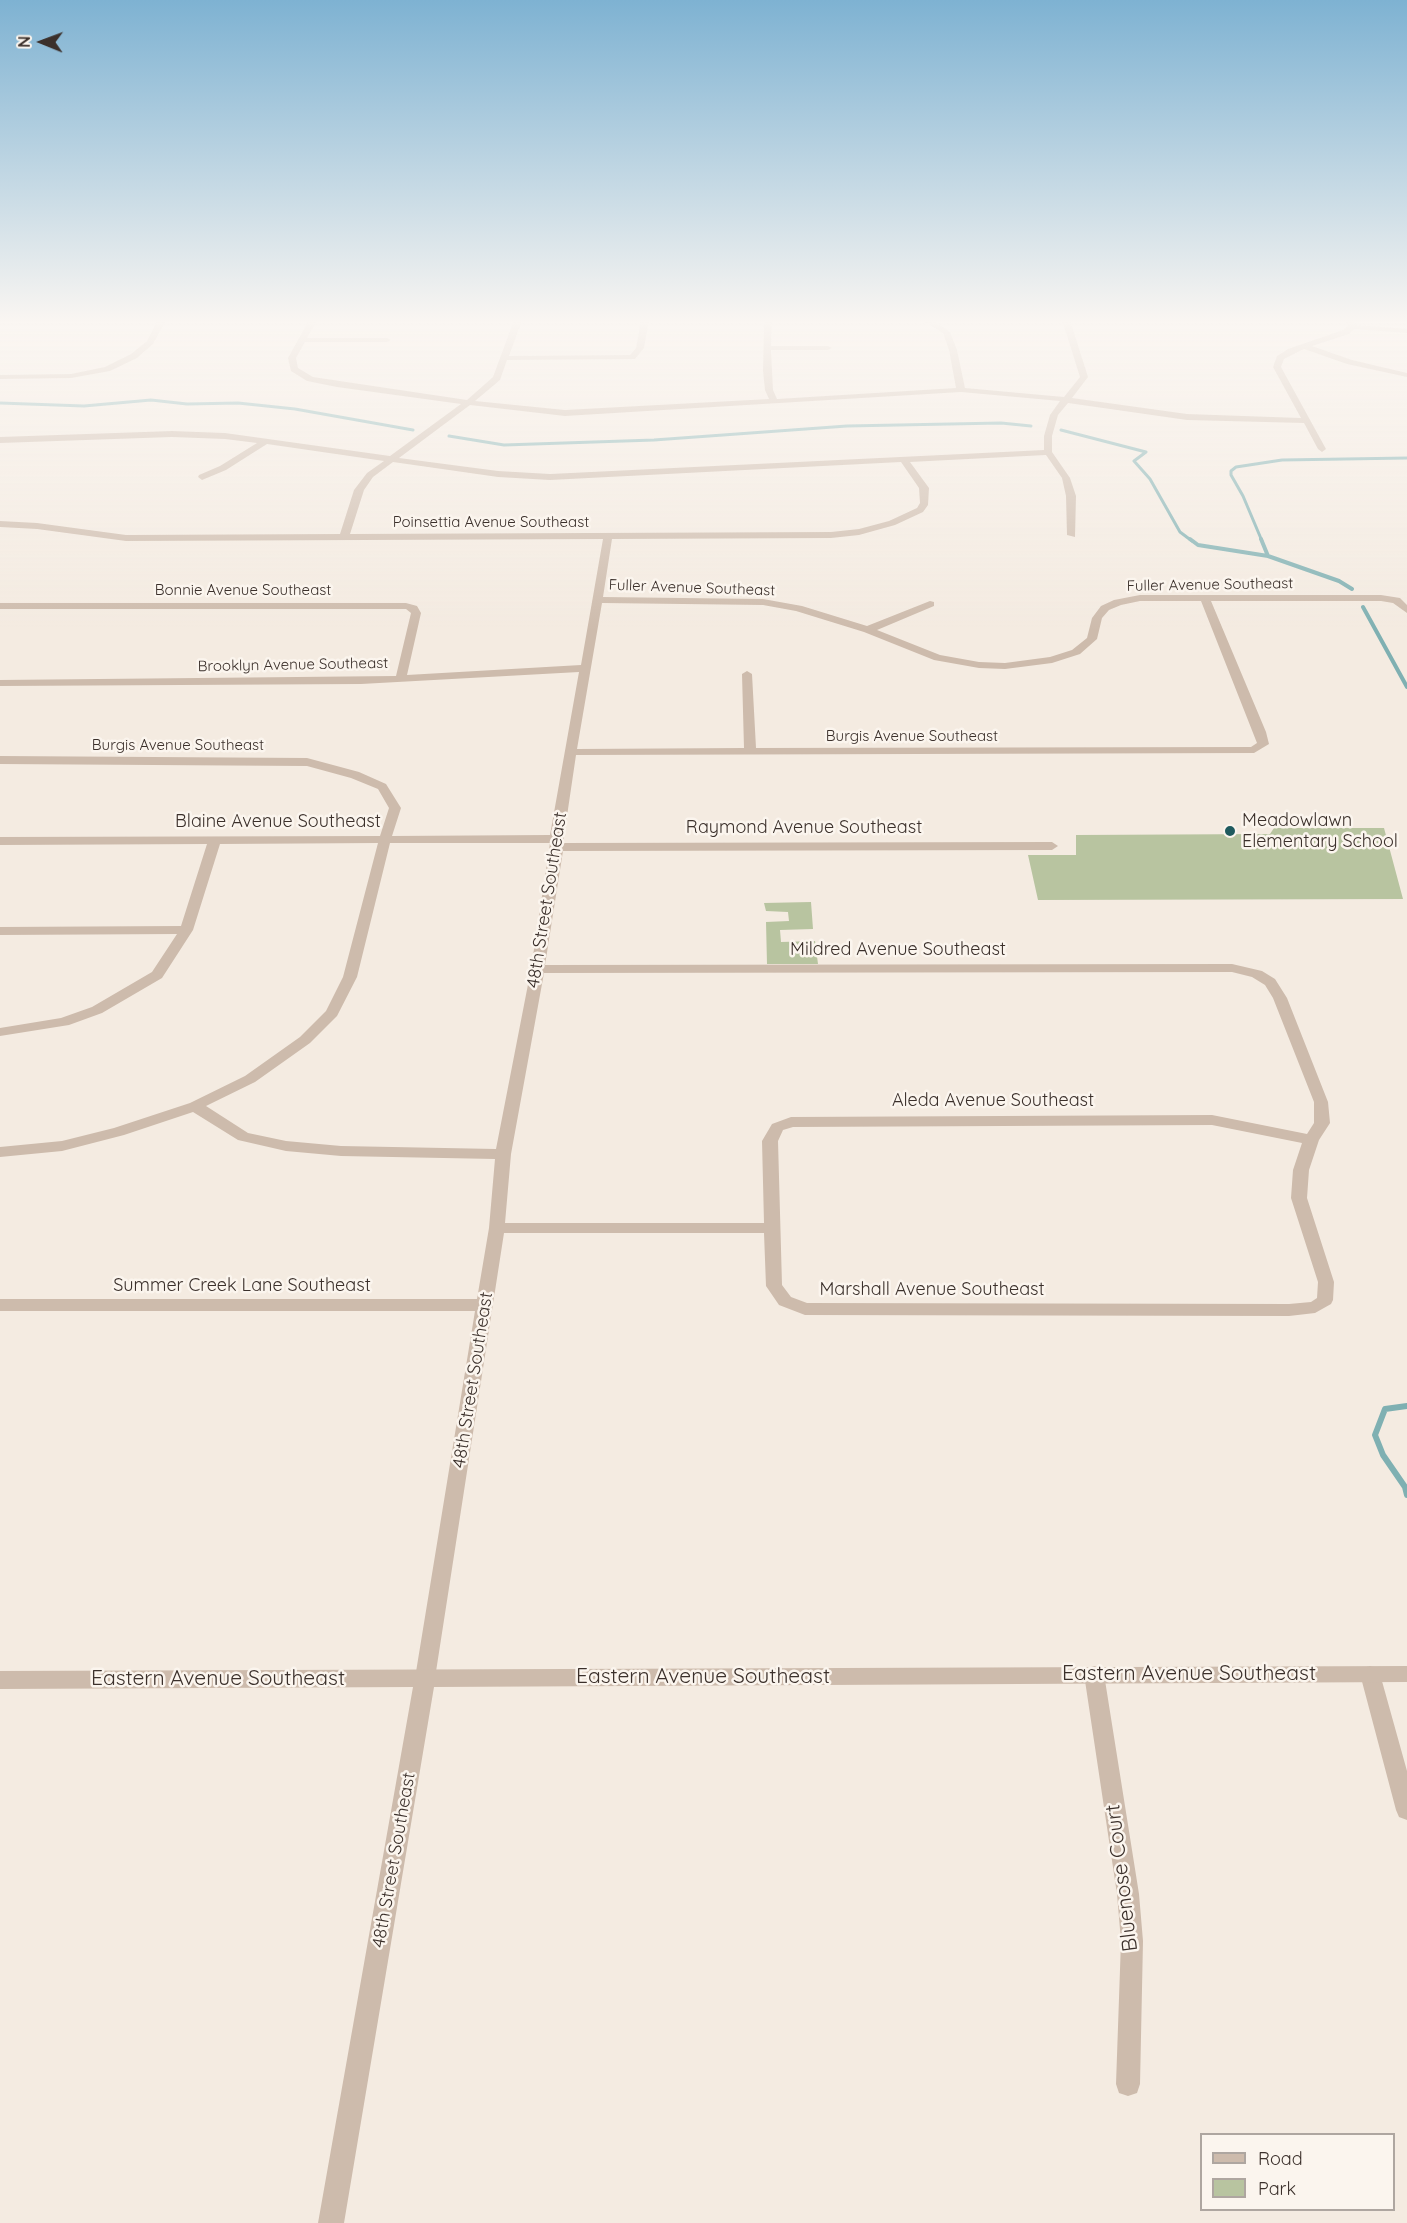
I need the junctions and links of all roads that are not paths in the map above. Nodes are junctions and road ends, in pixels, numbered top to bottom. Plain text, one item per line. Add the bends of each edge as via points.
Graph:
1 (439, 424) edge
2 (1050, 424) edge
3 (1308, 424) edge
4 (0, 440) edge
5 (266, 441) junction
6 (1322, 449) dead end
7 (1048, 452) junction
8 (391, 459) junction
9 (904, 460) junction
10 (202, 477) dead end
11 (0, 524) edge
12 (1072, 535) dead end
13 (608, 537) junction
14 (344, 538) junction
15 (1205, 598) junction
16 (597, 600) junction
17 (930, 604) dead end
18 (0, 606) edge
19 (1407, 610) edge
20 (868, 630) junction
21 (585, 668) junction
22 (747, 674) dead end
23 (401, 678) junction
24 (0, 683) edge
25 (572, 752) junction
26 (750, 752) junction
27 (0, 760) edge
28 (385, 839) junction
29 (215, 840) junction
30 (0, 841) edge
31 (556, 843) junction
32 (1052, 846) dead end
33 (186, 930) junction
34 (0, 931) edge
35 (538, 969) junction
36 (0, 1032) edge
37 (195, 1106) junction
38 (1311, 1140) junction
39 (0, 1152) edge
40 (503, 1154) junction
41 (497, 1228) junction
42 (771, 1228) junction
43 (0, 1305) edge
44 (484, 1305) junction
45 (1094, 1674) junction
46 (1370, 1674) junction
47 (1407, 1674) edge
48 (425, 1678) junction
49 (0, 1680) edge
50 (1407, 1810) edge
51 (1128, 2084) dead end
52 (331, 2223) edge

1 - 8 street
2 - 7 street
3 - 6 street
4 - 5 street via 172,434
5 - 8 street
5 - 10 street
7 - 9 street
7 - 12 street via 1066,478 1071,496
8 - 9 street via 550,477
8 - 14 street via 370,475 359,490
9 - 13 street, Poinsettia Avenue Southeast via 924,488 924,503 909,517 860,532 798,537
11 - 14 street, Poinsettia Avenue Southeast via 126,538
13 - 14 street, Poinsettia Avenue Southeast
13 - 16 street, 48th Street Southeast
15 - 19 street, Fuller Avenue Southeast via 1381,598 1396,600
15 - 20 street, Fuller Avenue Southeast via 1118,602 1105,608 1097,618 1092,639 1076,652 1030,664 979,665 938,658
15 - 26 street, Burgis Avenue Southeast via 1260,732 1263,744 1254,750
16 - 20 street, Fuller Avenue Southeast via 763,602 798,608
16 - 21 street, 48th Street Southeast
17 - 20 street
18 - 23 street, Bonnie Avenue Southeast via 406,606 416,613
21 - 23 street, Brooklyn Avenue Southeast
21 - 25 street, 48th Street Southeast
22 - 26 street
23 - 24 street, Brooklyn Avenue Southeast
25 - 26 street, Burgis Avenue Southeast
25 - 31 street, 48th Street Southeast
27 - 28 street, Burgis Avenue Southeast via 307,762 382,787 395,808
28 - 29 street, Blaine Avenue Southeast
28 - 31 street, Blaine Avenue Southeast
28 - 37 street, Burgis Avenue Southeast via 350,977 334,1009 305,1040 259,1072
29 - 30 street, Blaine Avenue Southeast
29 - 33 street
31 - 32 street, Raymond Avenue Southeast
31 - 35 street, 48th Street Southeast
33 - 34 street
33 - 36 street via 157,975 129,993 64,1022
35 - 38 street, Mildred Avenue Southeast via 1232,968 1257,974 1270,982 1280,998 1321,1102 1322,1123
35 - 40 street, 48th Street Southeast
37 - 39 street via 85,1141
37 - 40 street via 243,1137 286,1146
38 - 42 street, Aleda Avenue Southeast via 1212,1120 791,1122 777,1127 770,1141
38 - 42 street, Marshall Avenue Southeast via 1301,1170 1299,1198 1326,1282 1325,1300 1315,1307 805,1309 785,1301 774,1286
40 - 41 street, 48th Street Southeast
41 - 42 street
41 - 44 street, 48th Street Southeast
43 - 44 street, Summer Creek Lane Southeast
44 - 48 street, 48th Street Southeast
45 - 46 street, Eastern Avenue Southeast
45 - 48 street, Eastern Avenue Southeast
45 - 51 street, Bluenose Court via 1132,1941
46 - 47 street, Eastern Avenue Southeast
46 - 50 street
48 - 49 street, Eastern Avenue Southeast
48 - 52 street, 48th Street Southeast

